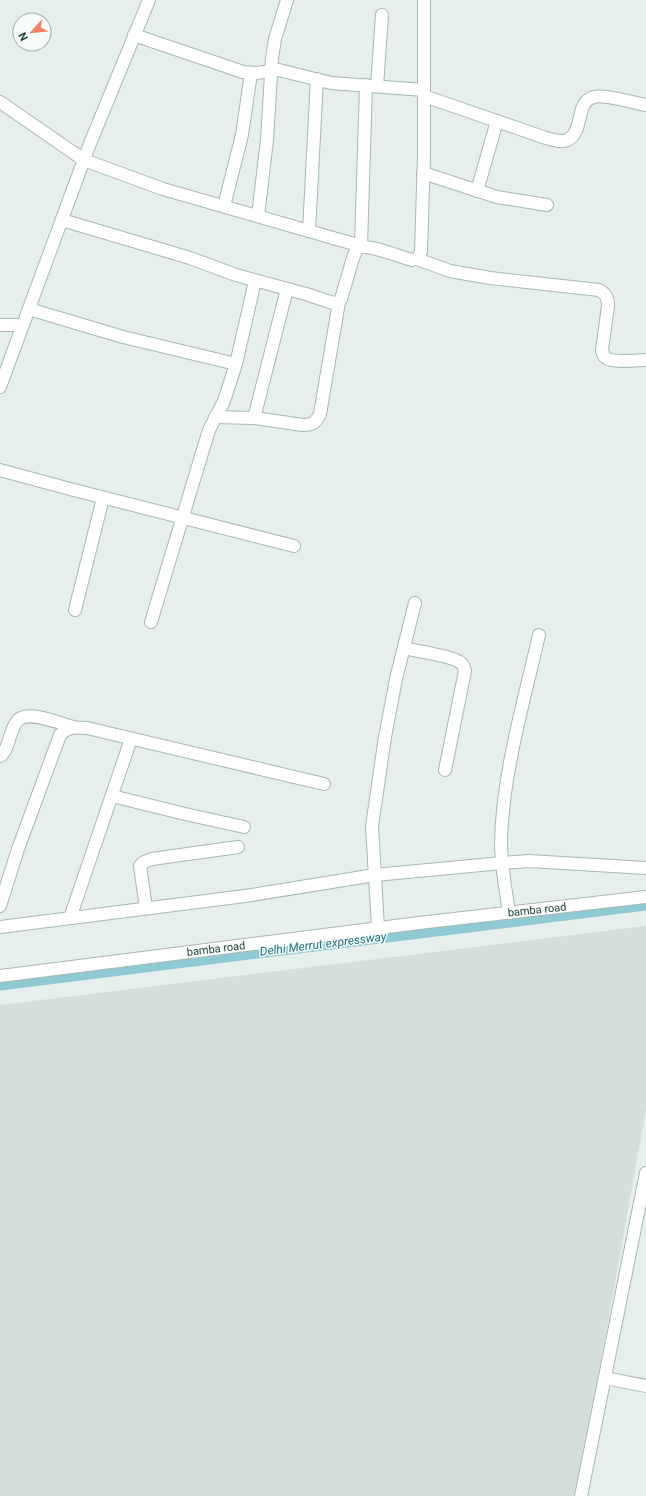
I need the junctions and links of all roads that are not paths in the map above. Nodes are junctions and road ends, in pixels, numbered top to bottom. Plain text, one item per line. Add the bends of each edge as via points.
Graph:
1 (149, 0) edge
2 (287, 0) edge
3 (424, 0) edge
4 (382, 15) dead end
5 (134, 36) junction
6 (272, 71) junction
7 (251, 73) junction
8 (317, 79) junction
9 (371, 86) junction
10 (424, 93) junction
11 (0, 102) edge
12 (646, 105) edge
13 (497, 121) junction
14 (84, 160) junction
15 (423, 173) junction
16 (477, 191) junction
17 (547, 205) dead end
18 (224, 206) junction
19 (258, 216) junction
20 (62, 220) junction
21 (309, 231) junction
22 (361, 246) junction
23 (417, 259) junction
24 (255, 281) junction
25 (288, 289) junction
26 (339, 302) junction
27 (29, 309) junction
28 (0, 324) edge
29 (23, 325) junction
30 (646, 360) edge
31 (236, 364) junction
32 (0, 387) edge
33 (215, 417) junction
34 (254, 418) junction
35 (0, 470) edge
36 (103, 498) junction
37 (182, 518) junction
38 (294, 546) dead end
39 (415, 603) dead end
40 (75, 610) dead end
41 (151, 622) dead end
42 (539, 635) dead end
43 (404, 648) junction
44 (72, 727) junction
45 (131, 739) junction
46 (0, 756) edge
47 (445, 770) dead end
48 (324, 784) dead end
49 (112, 796) junction
50 (244, 827) dead end
51 (238, 847) dead end
52 (502, 862) junction
53 (646, 868) edge
54 (375, 875) junction
55 (646, 897) edge
56 (0, 906) edge
57 (146, 908) junction
58 (509, 913) junction
59 (70, 918) junction
60 (0, 927) edge
61 (378, 928) junction
62 (0, 976) edge
63 (646, 1173) edge
64 (605, 1378) junction
65 (646, 1386) edge
66 (581, 1496) edge

1 - 5 street
2 - 6 street via 275,38
3 - 10 street
4 - 9 street
5 - 7 street
5 - 14 street
6 - 7 street
6 - 8 street via 279,70
6 - 19 street
7 - 18 street via 242,134
8 - 9 street
8 - 21 street
9 - 10 street
9 - 22 street
10 - 13 street
10 - 15 street
11 - 14 street
12 - 13 street via 594,97 583,106 576,132 567,140 557,141
13 - 16 street
14 - 18 street
14 - 20 street
15 - 16 street
15 - 23 street via 422,251
16 - 17 street
18 - 19 street
19 - 21 street
20 - 24 street via 190,258
20 - 27 street
21 - 22 street
22 - 23 street via 412,260
22 - 26 street via 356,251
23 - 30 street via 450,271 490,278 599,290 608,299 602,350 604,356 614,361
24 - 25 street
24 - 31 street
25 - 26 street via 333,303
25 - 34 street
26 - 34 street via 317,422 302,426
27 - 29 street
27 - 31 street via 123,337
28 - 29 street
29 - 32 street
31 - 33 street via 224,401
33 - 34 street
33 - 37 street
35 - 36 street
36 - 37 street
36 - 40 street
37 - 38 street
37 - 41 street
39 - 43 street
42 - 52 street via 511,762 502,818
43 - 47 street via 452,659 464,666
43 - 54 street via 396,680 372,826
44 - 45 street via 87,728
44 - 46 street via 36,716 25,716 13,727 7,747
44 - 56 street via 60,735
45 - 48 street
45 - 49 street
49 - 50 street
49 - 59 street
51 - 57 street via 152,858 144,862 140,866 140,872
52 - 53 street via 529,861
52 - 54 street
52 - 58 street
54 - 57 street via 245,896
54 - 61 street
55 - 58 street, bamba road
57 - 59 street
58 - 61 street, bamba road
59 - 60 street
61 - 62 street, bamba road
63 - 64 street
64 - 65 street
64 - 66 street

